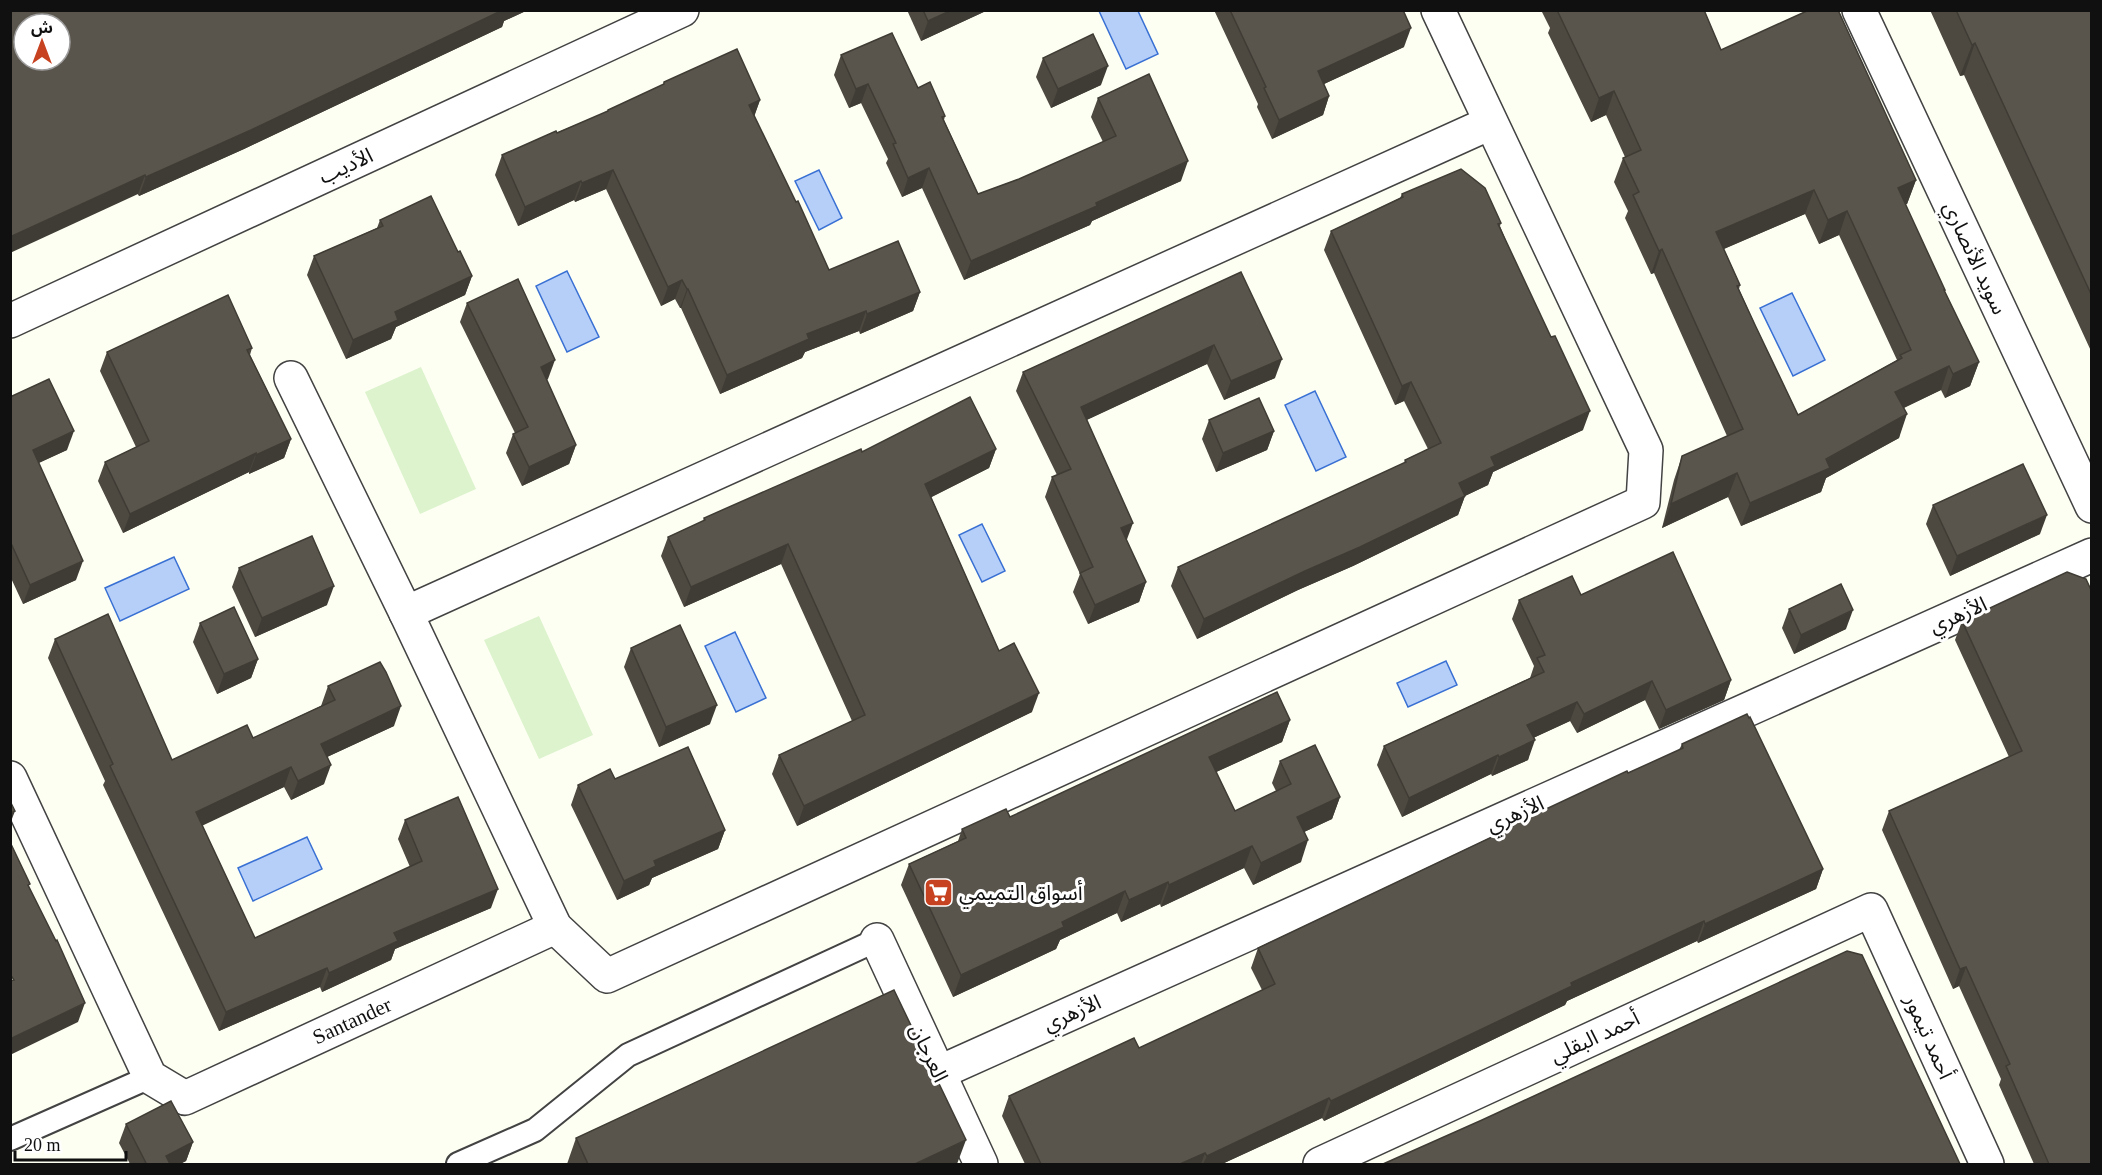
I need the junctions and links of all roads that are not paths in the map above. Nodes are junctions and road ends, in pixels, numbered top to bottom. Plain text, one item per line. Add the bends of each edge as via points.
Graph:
1 (682, 10) edge
2 (1438, 10) edge
3 (1859, 10) edge
4 (1490, 123) junction
5 (10, 321) edge
6 (291, 378) dead end
7 (2091, 506) edge
8 (2091, 555) edge
9 (406, 613) junction
10 (10, 778) edge
11 (1871, 910) joint
12 (555, 927) junction
13 (877, 940) joint
14 (938, 1073) junction
15 (150, 1077) junction
16 (10, 1139) edge
17 (458, 1164) edge
18 (981, 1164) edge
19 (1320, 1164) edge
20 (1987, 1164) edge

1 - 5 street, الأديب
2 - 4 street
3 - 7 street, سويد الأنصاري
4 - 9 street
4 - 12 street via 1646,450 1643,502 607,976
6 - 9 street
8 - 14 street, الأزهري
9 - 12 street
10 - 15 street
11 - 19 street, أحمد البقلي
11 - 20 street, أحمد تيمور
12 - 15 street, Santander via 185,1098
13 - 14 street, العرجان
13 - 17 lane via 628,1054 535,1131
14 - 18 street, العرجان
15 - 16 lane

